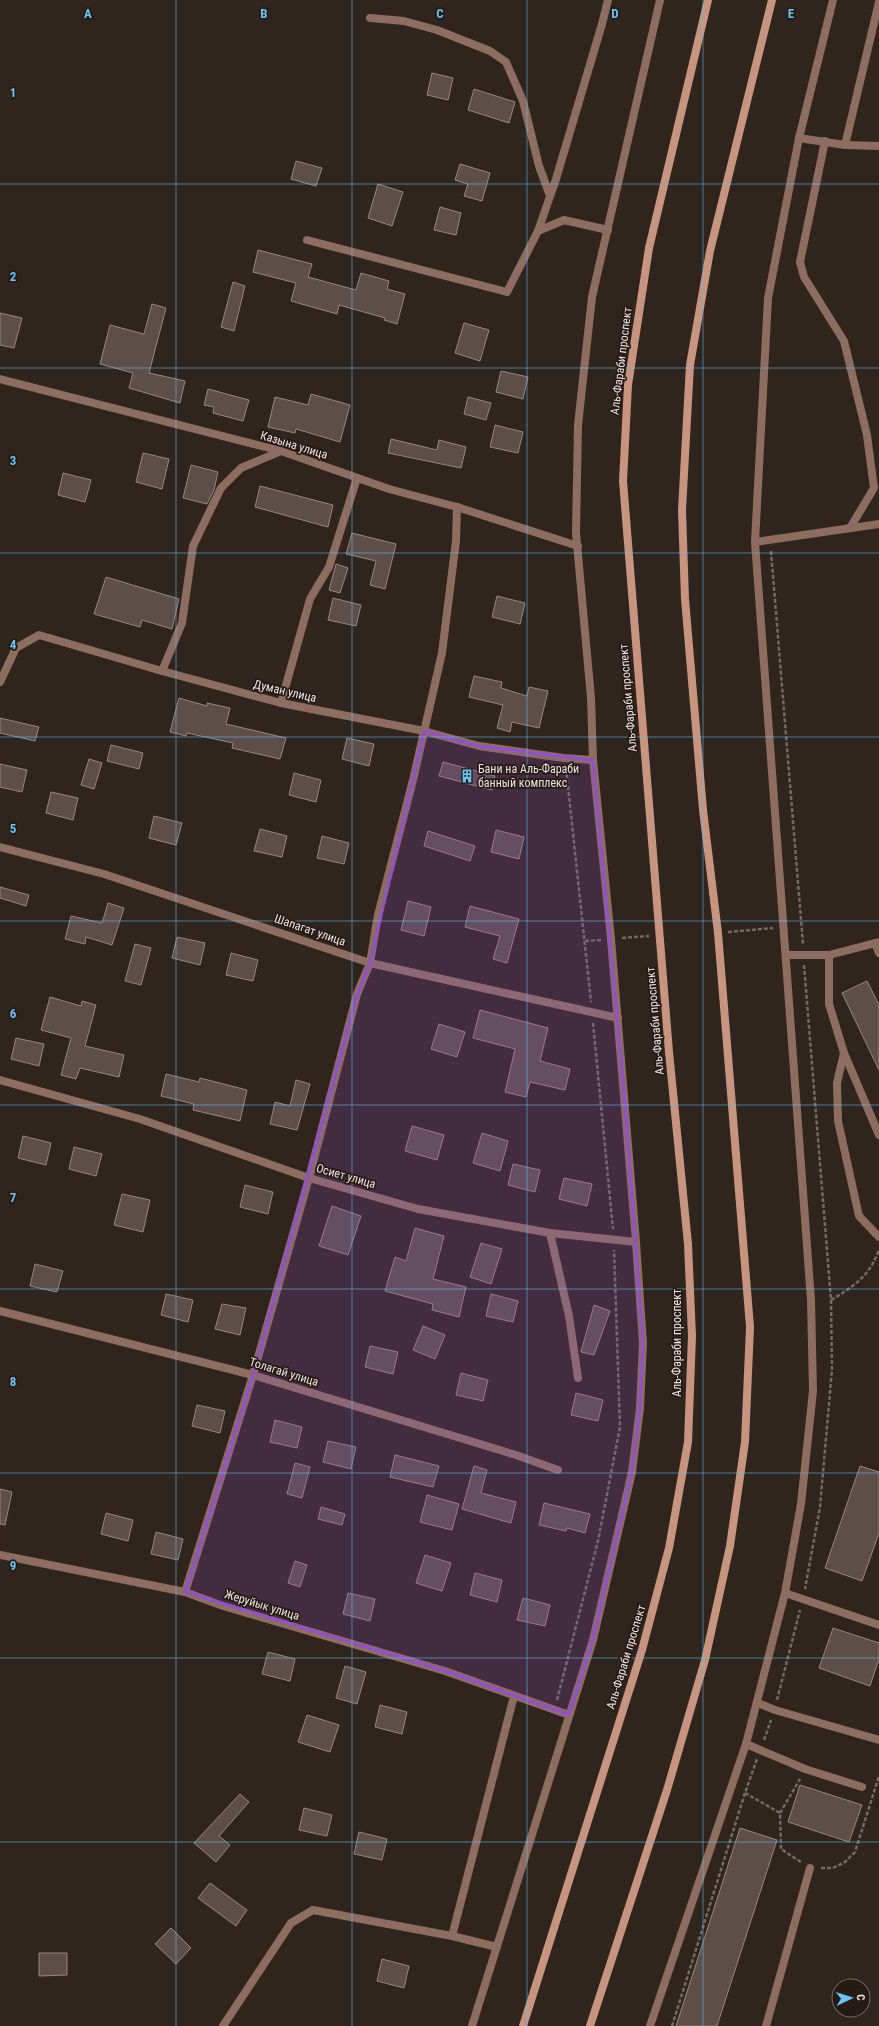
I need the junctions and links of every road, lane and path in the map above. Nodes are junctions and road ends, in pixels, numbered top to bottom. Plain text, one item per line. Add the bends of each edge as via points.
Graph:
1 (608, 0) edge
2 (660, 0) edge
3 (708, 0) edge
4 (772, 0) edge
5 (833, 0) edge
6 (879, 2) edge
7 (370, 18) dead end
8 (799, 138) junction
9 (825, 141) junction
10 (845, 145) junction
11 (879, 146) edge
12 (550, 196) junction
13 (608, 230) junction
14 (538, 231) junction
15 (306, 240) dead end
16 (0, 379) edge
17 (281, 451) junction
18 (357, 478) junction
19 (457, 507) junction
20 (879, 524) edge
21 (850, 528) junction
22 (770, 540) junction
23 (755, 542) junction
24 (578, 546) junction
25 (162, 671) junction
26 (0, 682) edge
27 (281, 703) junction
28 (424, 731) junction
29 (593, 760) junction
30 (0, 847) edge
31 (801, 925) junction
32 (784, 927) junction
33 (718, 933) junction
34 (877, 943) edge
35 (879, 953) edge
36 (829, 954) junction
37 (786, 955) junction
38 (804, 955) junction
39 (370, 963) junction
40 (618, 1018) junction
41 (844, 1053) junction
42 (0, 1080) edge
43 (879, 1135) edge
44 (309, 1178) junction
45 (550, 1233) junction
46 (879, 1237) edge
47 (636, 1242) junction
48 (879, 1250) edge
49 (831, 1300) junction
50 (0, 1311) edge
51 (254, 1375) junction
52 (578, 1378) dead end
53 (558, 1470) dead end
54 (0, 1555) edge
55 (185, 1592) junction
56 (785, 1593) junction
57 (803, 1599) junction
58 (879, 1625) edge
59 (514, 1696) junction
60 (758, 1703) junction
61 (775, 1710) junction
62 (570, 1715) junction
63 (879, 1740) edge
64 (746, 1744) junction
65 (761, 1750) junction
66 (805, 1769) junction
67 (879, 1776) edge
68 (862, 1787) dead end
69 (745, 1793) junction
70 (780, 1812) junction
71 (810, 1868) junction
72 (452, 1936) junction
73 (497, 1947) junction
74 (223, 2026) edge
75 (472, 2026) edge
76 (523, 2026) edge
77 (590, 2026) edge
78 (650, 2026) edge
79 (672, 2026) edge
80 (766, 2026) edge

1 - 12 street
2 - 13 street
3 - 76 street, Аль-Фараби проспект via 649,248 628,385 623,481 667,1028 688,1244 692,1336 688,1442 669,1548 642,1650
4 - 33 street via 710,251 690,365 682,510 685,598 703,810
5 - 8 street
6 - 10 street
7 - 12 street via 404,21 437,30 490,51 506,62 523,101 539,166
8 - 9 street
8 - 23 street via 768,298
9 - 10 street
9 - 21 street via 800,262 804,277 844,341 867,435 874,488
10 - 11 street
12 - 14 street
13 - 14 street via 564,220
13 - 24 street via 592,297 578,426
14 - 15 street via 507,292
16 - 17 street, Казына улица
17 - 18 street, Казына улица
17 - 25 street via 241,468 221,488 193,546 182,623
18 - 19 street, Казына улица
18 - 27 street via 329,567 310,599
19 - 24 street, Казына улица
19 - 28 street via 456,541 442,653
20 - 21 street
21 - 22 street
22 - 23 street
22 - 31 path
23 - 32 street
24 - 29 street via 591,698
25 - 26 street, Думан улица via 39,635 16,648
25 - 27 street, Думан улица
27 - 28 street, Думан улица
28 - 29 street, Думан улица via 479,746
28 - 39 street via 378,915
29 - 40 street
30 - 39 street, Шапагат улица via 104,874
31 - 32 path
31 - 38 path
32 - 33 path
32 - 37 street
33 - 77 street via 750,1327 745,1442 730,1546 705,1660 667,1790
34 - 35 street
34 - 36 street
36 - 38 street
36 - 41 street via 828,1004
37 - 38 street
37 - 56 street via 811,1300 813,1392 801,1504
38 - 49 path
39 - 40 street, Шапагат улица
39 - 44 street via 355,1002
40 - 47 street
41 - 43 street
41 - 46 street via 837,1083 838,1121 859,1216
42 - 44 street, Осиет улица via 140,1119
44 - 45 street, Осиет улица via 418,1209
44 - 51 street
45 - 47 street, Осиет улица
45 - 52 street via 570,1316
47 - 62 street via 643,1343 640,1408 632,1472 593,1640
48 - 49 path via 875,1264 854,1286
49 - 57 path via 832,1369 820,1507
50 - 51 street, Толагай улица
51 - 53 street, Толагай улица
51 - 55 street
54 - 55 street, Жеруйык улица
55 - 59 street, Жеруйык улица via 223,1606 444,1671
56 - 57 street
56 - 60 street
57 - 58 street
57 - 61 path
59 - 62 street, Жеруйык улица
59 - 72 street
60 - 61 street
60 - 64 street
61 - 63 street
61 - 65 path
62 - 73 street
64 - 65 street
64 - 78 street
65 - 66 street
65 - 69 path
66 - 68 street
66 - 70 path
67 - 71 path via 855,1852 845,1862 833,1868
69 - 70 path
69 - 79 path
70 - 71 path via 781,1849
71 - 80 street
72 - 73 street
72 - 74 street via 313,1910 290,1922
73 - 75 street

